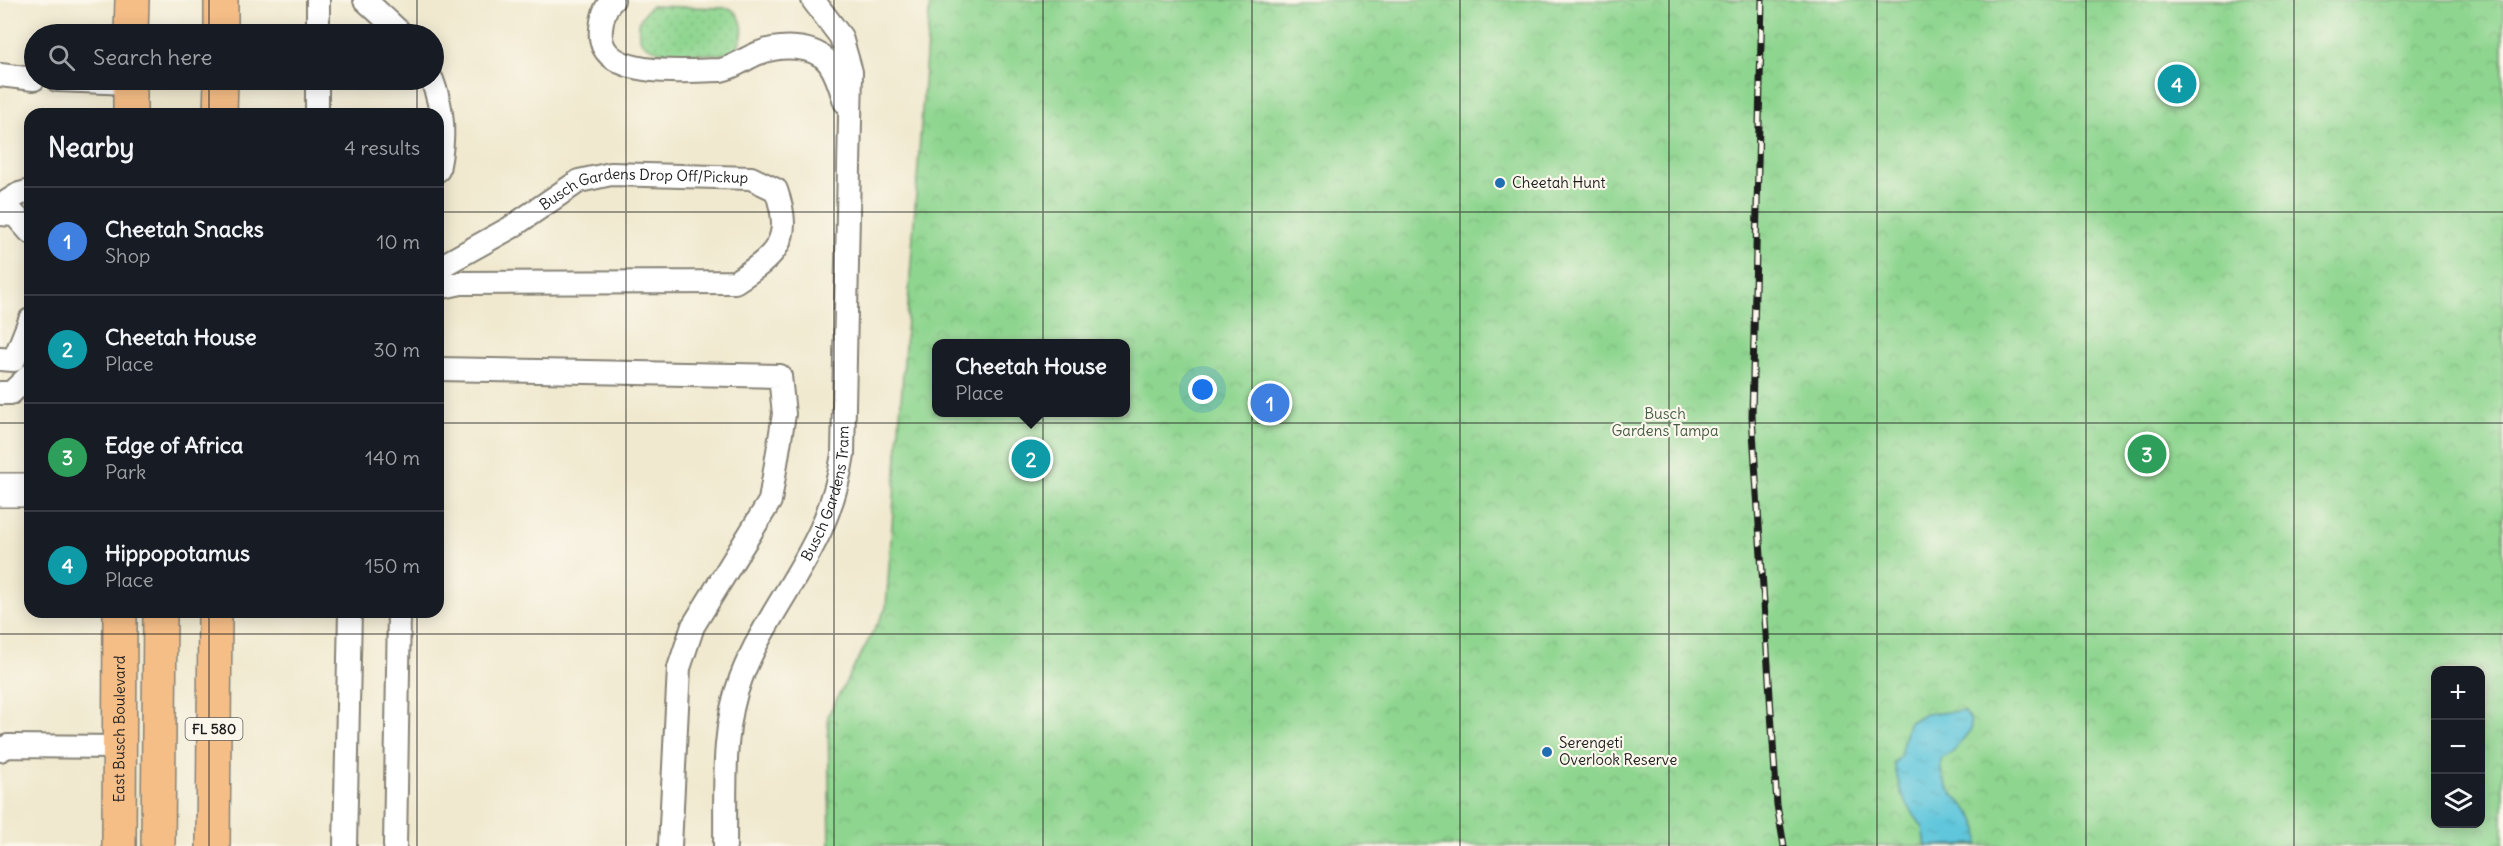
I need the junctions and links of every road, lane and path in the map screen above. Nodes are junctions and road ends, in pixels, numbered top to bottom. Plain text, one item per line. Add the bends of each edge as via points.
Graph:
1 (132, 0) edge
2 (221, 0) edge
3 (318, 0) edge
4 (365, 0) edge
5 (613, 0) edge
6 (813, 0) edge
7 (131, 24) edge
8 (221, 24) edge
9 (318, 24) edge
10 (391, 24) edge
11 (0, 75) edge
12 (24, 77) edge
13 (221, 90) edge
14 (317, 90) edge
15 (436, 90) edge
16 (220, 108) edge
17 (317, 108) edge
18 (441, 108) edge
19 (850, 121) junction
20 (24, 193) edge
21 (0, 206) edge
22 (0, 214) edge
23 (24, 225) edge
24 (444, 265) edge
25 (444, 287) edge
26 (24, 335) edge
27 (0, 359) edge
28 (444, 369) edge
29 (24, 381) edge
30 (0, 393) edge
31 (0, 490) edge
32 (24, 490) edge
33 (120, 618) edge
34 (160, 618) edge
35 (215, 618) edge
36 (350, 618) edge
37 (399, 618) edge
38 (119, 747) junction
39 (0, 750) edge
40 (119, 846) edge
41 (158, 846) edge
42 (213, 846) edge
43 (345, 846) edge
44 (395, 846) edge
45 (670, 846) edge
46 (725, 846) edge

1 - 7 main road
2 - 8 main road
3 - 9 lane
4 - 10 lane
5 - 19 lane, Busch Gardens Tram via 602,18 600,35 607,51 621,63 637,69 721,70 734,68 762,51 807,49 828,62
6 - 19 lane, Busch Gardens Tram via 841,37 851,72
11 - 12 lane
13 - 16 main road
14 - 17 lane
15 - 18 lane
19 - 46 lane, Busch Gardens Tram via 843,454 837,490 821,530 740,679 727,762
20 - 21 lane
22 - 23 lane via 15,215
24 - 25 lane, Busch Gardens Drop Off/Pickup via 510,228 579,181 611,174 751,178 776,189 783,208 782,238 769,260 735,282 461,283
26 - 27 lane via 14,360
28 - 45 lane via 780,376 784,414 770,501 693,626 679,668
29 - 30 lane via 11,393
31 - 32 street
33 - 38 main road, East Busch Boulevard
34 - 41 main road
35 - 42 main road, FL 580
36 - 43 lane
37 - 44 lane
38 - 39 lane via 8,746
38 - 40 main road, East Busch Boulevard

